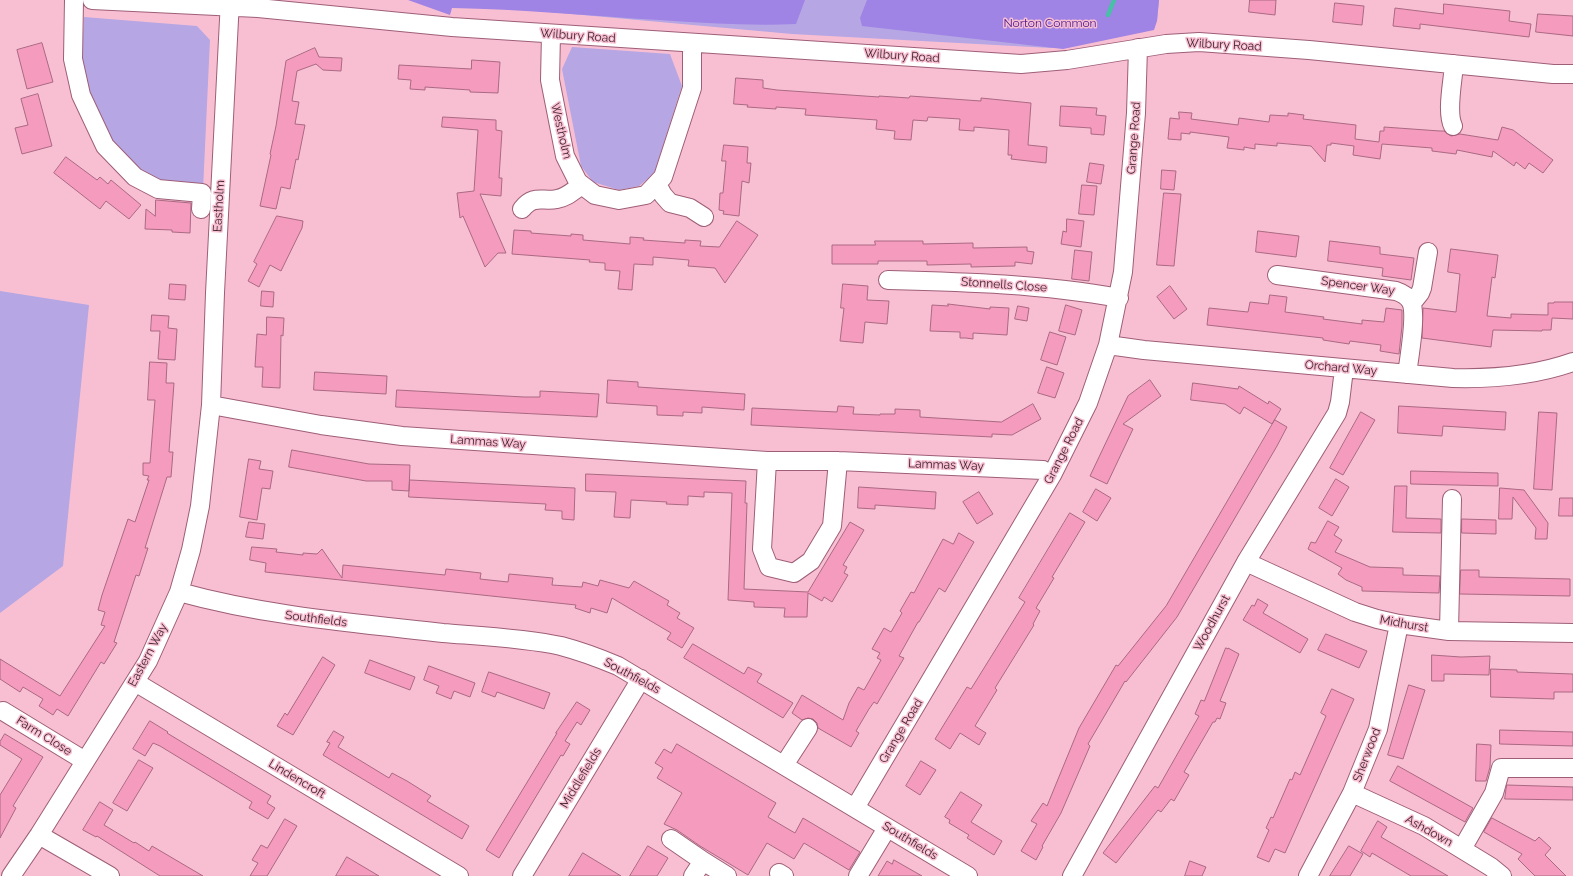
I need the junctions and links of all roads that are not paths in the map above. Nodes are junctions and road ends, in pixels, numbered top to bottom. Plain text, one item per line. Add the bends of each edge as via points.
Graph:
1 (74, 0) edge
2 (92, 0) edge
3 (229, 4) edge
4 (551, 34) junction
5 (692, 43) junction
6 (1138, 48) junction
7 (1454, 64) junction
8 (1573, 74) edge
9 (1454, 126) dead end
10 (657, 184) junction
11 (582, 185) junction
12 (201, 209) dead end
13 (522, 209) dead end
14 (704, 217) dead end
15 (1428, 252) dead end
16 (1277, 275) dead end
17 (888, 280) dead end
18 (1119, 298) junction
19 (1412, 303) junction
20 (1108, 345) junction
21 (1573, 362) edge
22 (1344, 369) junction
23 (1408, 374) junction
24 (211, 405) junction
25 (767, 461) junction
26 (838, 461) junction
27 (1052, 475) junction
28 (1452, 499) dead end
29 (1246, 562) junction
30 (179, 592) junction
31 (1399, 624) junction
32 (1449, 630) junction
33 (1573, 633) edge
34 (641, 679) junction
35 (135, 682) junction
36 (3, 711) dead end
37 (808, 728) dead end
38 (85, 761) junction
39 (784, 765) junction
40 (1573, 768) edge
41 (1352, 793) junction
42 (855, 808) junction
43 (887, 828) junction
44 (40, 835) junction
45 (671, 839) dead end
46 (1462, 849) junction
47 (698, 869) edge
48 (11, 876) edge
49 (110, 876) edge
50 (459, 876) edge
51 (522, 876) edge
52 (727, 876) edge
53 (858, 876) edge
54 (968, 876) edge
55 (1072, 876) edge
56 (1308, 876) edge
57 (1502, 876) edge

1 - 12 street via 73,59 81,95 105,146 134,177 158,189 202,193
2 - 3 street, Wilbury Road
3 - 4 street, Wilbury Road via 405,24
3 - 24 street, Eastholm
4 - 5 street, Wilbury Road
4 - 11 street, Westholm via 550,80 565,156
5 - 6 street, Wilbury Road via 1021,64 1067,60
5 - 10 street, Westholm via 692,88 663,177
6 - 7 street, Wilbury Road via 1199,42
6 - 18 street, Grange Road via 1136,113 1124,272
7 - 8 street, Wilbury Road
7 - 9 street via 1450,107 1450,120
10 - 11 street, Westholm via 646,195 619,200 596,195
10 - 14 street via 670,203 690,208
11 - 13 street via 566,196 531,201
15 - 19 street via 1422,288
16 - 19 street, Spencer Way via 1396,290
17 - 18 street, Stonnells Close via 1019,285
18 - 20 street, Grange Road
19 - 23 street
20 - 22 street, Orchard Way
20 - 27 street, Grange Road via 1088,403
21 - 23 street, Orchard Way via 1502,377 1453,378
22 - 23 street, Orchard Way
22 - 29 street, Woodhurst via 1337,413
24 - 25 street, Lammas Way via 321,425 402,436
24 - 30 street, Eastern Way via 200,506
25 - 26 street, Lammas Way
25 - 26 street via 762,549 769,567 794,573 811,560 832,526
26 - 27 street, Lammas Way via 1043,470
27 - 42 street, Grange Road
28 - 32 street
29 - 31 street, Midhurst via 1355,612
29 - 55 street, Woodhurst
30 - 34 street, Southfields via 236,606 303,618 559,646 587,653
30 - 35 street, Eastern Way via 148,661
31 - 32 street, Midhurst
31 - 41 street, Sherwood via 1378,729
32 - 33 street, Midhurst
34 - 39 street, Southfields
34 - 51 street, Middlefields
35 - 38 street, Eastern Way
35 - 50 street, Lindencroft
36 - 38 street, Farm Close
37 - 39 street
38 - 44 street, Eastern Way
39 - 42 street, Southfields
40 - 46 street via 1501,768 1494,793
41 - 46 street, Ashdown via 1424,826
41 - 56 street, Sherwood
42 - 43 street, Southfields
43 - 53 street
43 - 54 street, Southfields
44 - 48 street, Eastern Way
44 - 49 street
45 - 47 street
46 - 57 street, Ashdown
47 - 52 street

